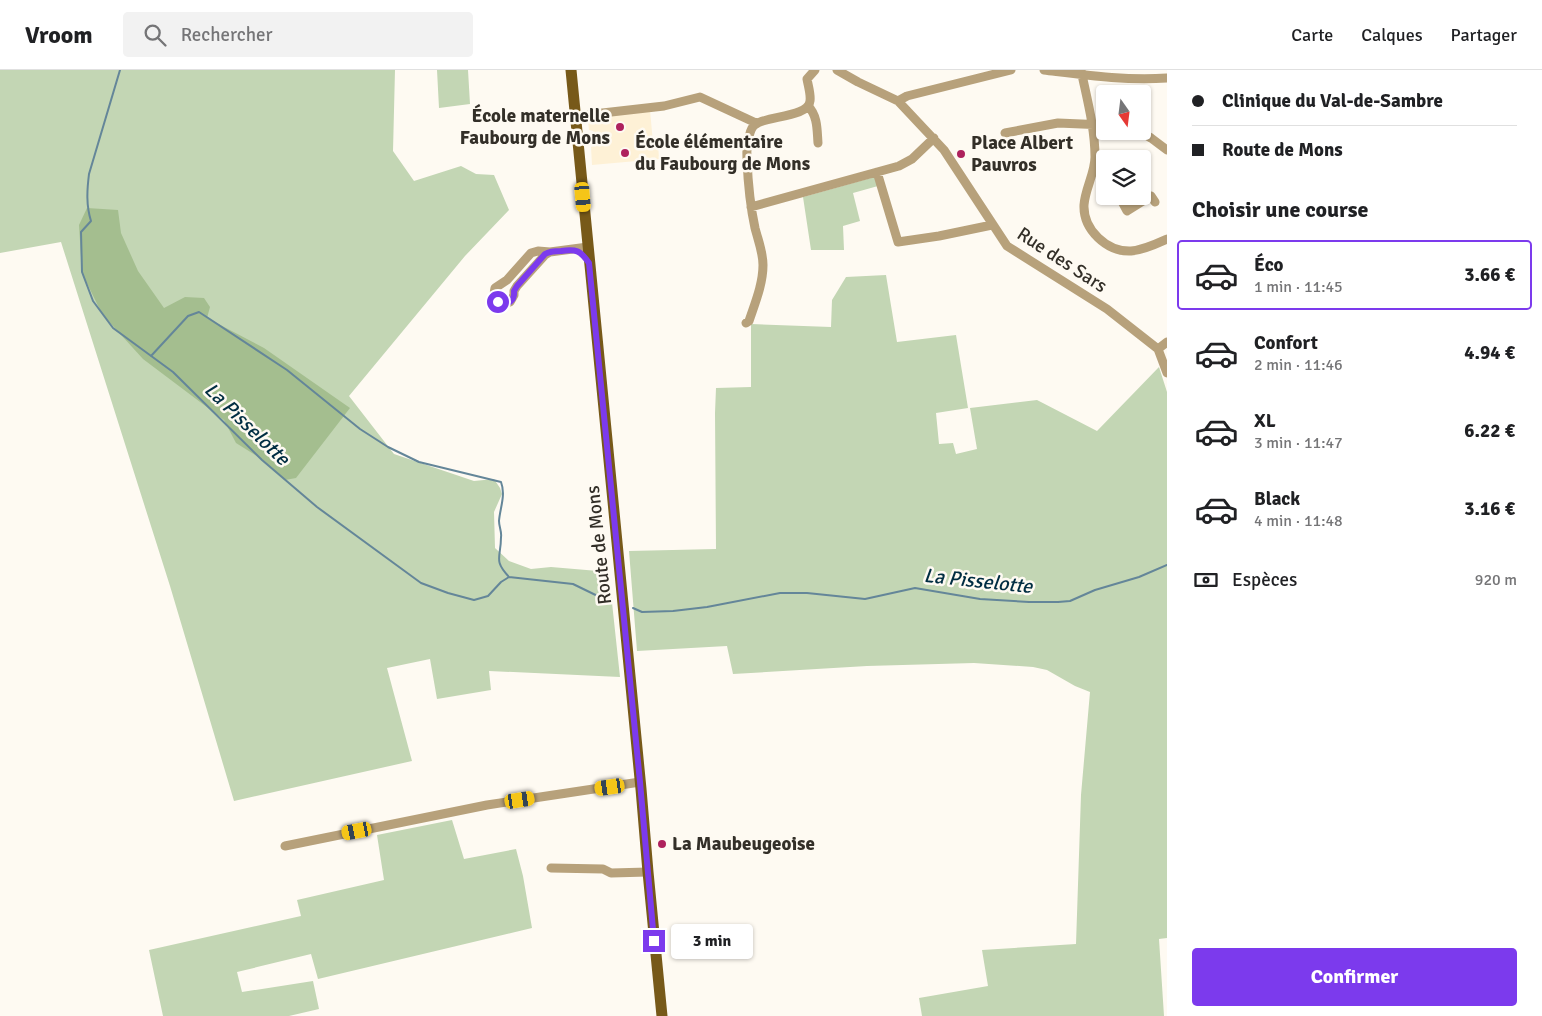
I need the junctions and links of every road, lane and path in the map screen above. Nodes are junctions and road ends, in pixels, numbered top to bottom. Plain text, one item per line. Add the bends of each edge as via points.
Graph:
1 (571, 70) edge
2 (815, 70) edge
3 (837, 70) edge
4 (1011, 70) edge
5 (1044, 70) edge
6 (1082, 72) edge
7 (1167, 78) edge
8 (898, 101) junction
9 (808, 106) junction
10 (576, 116) junction
11 (756, 124) junction
12 (1092, 124) junction
13 (1096, 124) edge
14 (1005, 133) dead end
15 (934, 138) junction
16 (1151, 138) edge
17 (818, 144) dead end
18 (1167, 150) edge
19 (1096, 158) joint
20 (877, 172) junction
21 (1124, 205) edge
22 (1141, 205) edge
23 (751, 207) junction
24 (992, 225) junction
25 (1167, 238) edge
26 (588, 247) junction
27 (574, 250) junction
28 (550, 252) junction
29 (589, 263) junction
30 (502, 284) junction
31 (514, 291) junction
32 (746, 323) dead end
33 (1167, 342) edge
34 (1158, 349) junction
35 (1167, 373) edge
36 (640, 782) junction
37 (285, 846) dead end
38 (551, 868) dead end
39 (648, 872) junction
40 (662, 1016) edge

1 - 10 main road, Route de Mons
2 - 9 street via 807,79
3 - 8 street, Rue des Sars
4 - 8 street
5 - 6 street
6 - 7 street via 1140,79
6 - 12 street
8 - 15 street, Rue des Sars
9 - 11 street via 798,113
9 - 17 street via 816,119
10 - 11 street via 664,106 700,97
10 - 26 main road, Route de Mons
11 - 23 street via 747,144
12 - 13 street
12 - 14 street via 1058,123
12 - 19 street
15 - 20 street via 912,159
15 - 24 street, Rue des Sars
16 - 18 street
19 - 25 street via 1084,204 1088,225 1094,233 1108,245 1129,251
20 - 23 street
20 - 24 street via 898,242
21 - 22 street via 1129,215
23 - 32 street via 763,266 761,282
24 - 34 street, Rue des Sars via 1015,252 1107,309
26 - 27 street
26 - 29 main road, Route de Mons
27 - 28 street
27 - 29 street via 584,255
28 - 30 street via 530,253
28 - 31 street
29 - 36 main road, Route de Mons
30 - 31 street via 510,285
30 - 31 street via 494,292 498,302 510,302
33 - 34 street
34 - 35 street
36 - 37 street via 487,805
36 - 39 main road, Route de Mons
38 - 39 street via 603,869 611,873
39 - 40 main road, Route de Mons

